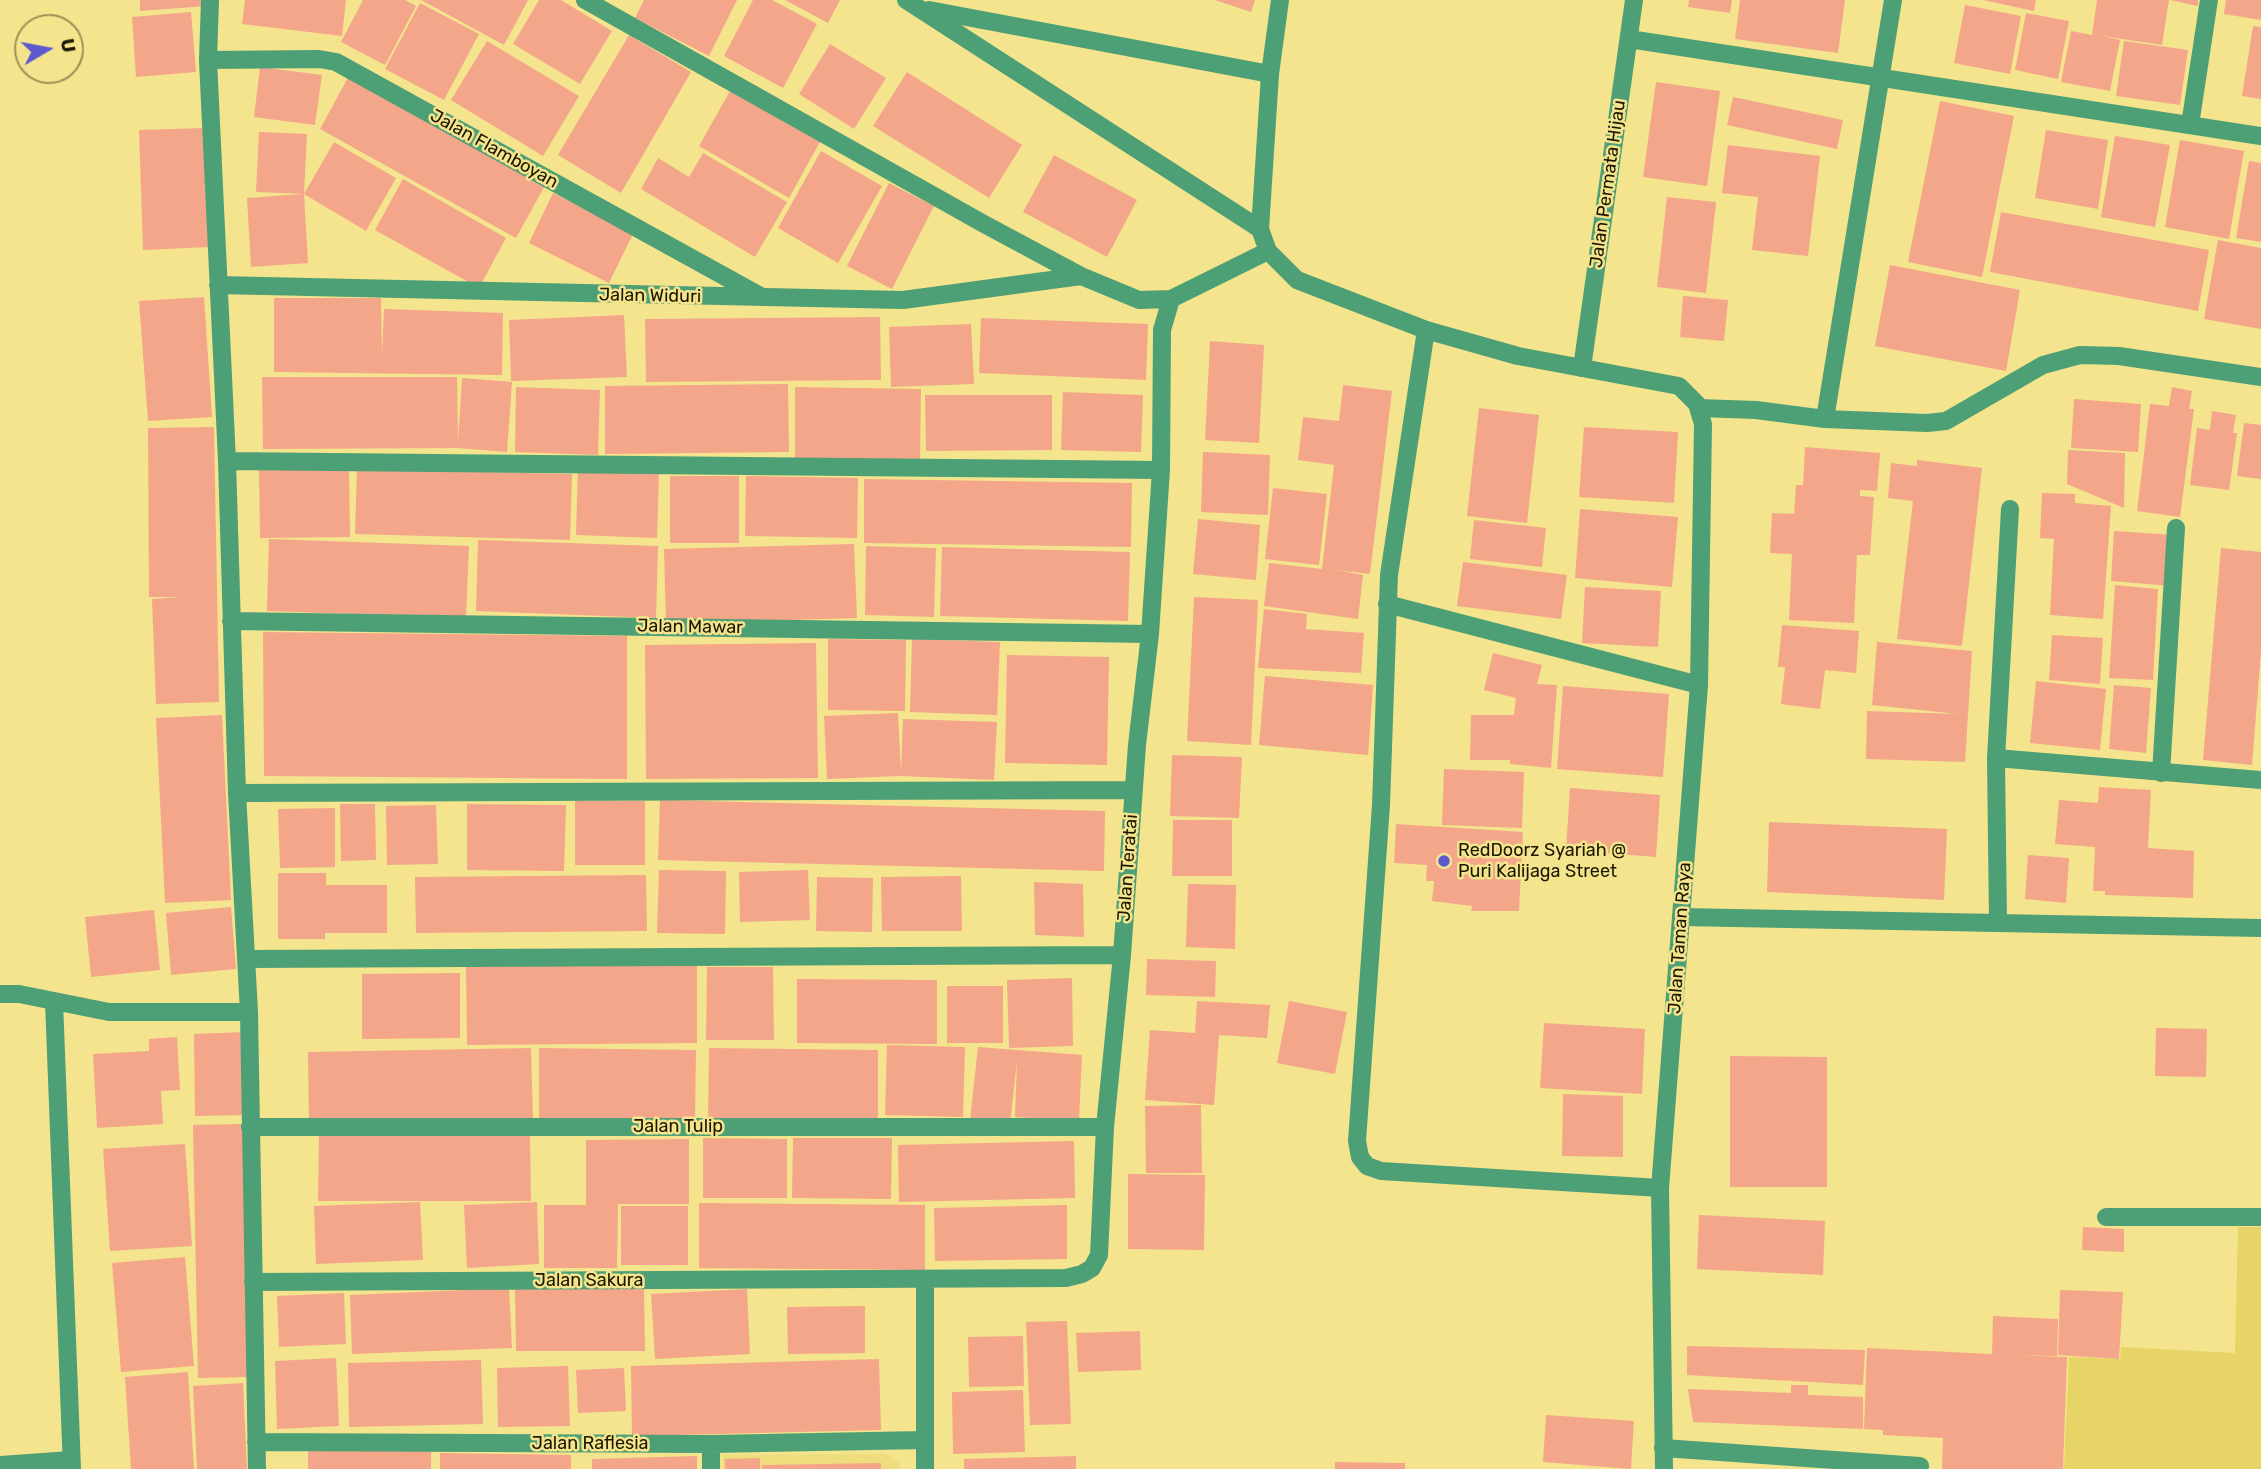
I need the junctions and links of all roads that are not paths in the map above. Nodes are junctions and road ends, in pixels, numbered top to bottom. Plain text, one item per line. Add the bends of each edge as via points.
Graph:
1 (209, 0) edge
2 (586, 0) edge
3 (1280, 0) edge
4 (1634, 0) edge
5 (1893, 0) edge
6 (2209, 0) edge
7 (912, 4) edge
8 (1629, 39) junction
9 (208, 60) junction
10 (1270, 74) junction
11 (1880, 77) junction
12 (2190, 125) junction
13 (2261, 136) edge
14 (1260, 229) junction
15 (1268, 251) junction
16 (1081, 276) junction
17 (218, 285) junction
18 (765, 299) junction
19 (1171, 299) junction
20 (1426, 330) junction
21 (1582, 368) junction
22 (2261, 377) edge
23 (1699, 408) junction
24 (1825, 419) junction
25 (227, 461) junction
26 (1161, 470) junction
27 (2010, 509) dead end
28 (2176, 528) dead end
29 (1387, 604) junction
30 (231, 621) junction
31 (1150, 634) junction
32 (1699, 685) junction
33 (1996, 758) junction
34 (2161, 773) junction
35 (2261, 780) edge
36 (1134, 790) junction
37 (237, 793) junction
38 (1681, 917) junction
39 (1998, 923) junction
40 (2261, 928) edge
41 (1122, 955) junction
42 (246, 959) junction
43 (0, 994) edge
44 (54, 1001) junction
45 (249, 1012) junction
46 (250, 1127) junction
47 (1105, 1127) junction
48 (1660, 1188) junction
49 (2106, 1217) dead end
50 (2261, 1217) edge
51 (925, 1280) junction
52 (253, 1282) junction
53 (924, 1440) junction
54 (256, 1442) junction
55 (711, 1444) junction
56 (1663, 1448) junction
57 (0, 1465) edge
58 (71, 1465) edge
59 (1920, 1466) dead end
60 (257, 1469) edge
61 (711, 1469) edge
62 (925, 1469) edge
63 (1664, 1469) edge

1 - 9 street
2 - 16 street
3 - 10 street
4 - 8 street, Jalan Permata Hijau
5 - 11 street
6 - 12 street
7 - 10 street
7 - 14 street
8 - 11 street
8 - 21 street, Jalan Permata Hijau
9 - 17 street
9 - 18 street, Jalan Flamboyan via 337,62
10 - 14 street
11 - 12 street
11 - 24 street
12 - 13 street
14 - 15 street
15 - 19 street
15 - 20 street via 1297,280
16 - 18 street, Jalan Widuri via 903,300
16 - 19 street via 1139,300
17 - 18 street, Jalan Widuri
17 - 25 street
19 - 26 street, Jalan Teratai via 1162,330
20 - 21 street
20 - 29 street
21 - 23 street via 1679,386
22 - 24 street via 2119,356 2080,355 2043,365 1946,421
23 - 24 street
23 - 32 street, Jalan Taman Raya via 1703,424
25 - 26 street
25 - 30 street
26 - 31 street, Jalan Teratai
27 - 33 street
28 - 34 street
29 - 32 street
29 - 48 street via 1381,805 1357,1141 1360,1157 1367,1166 1381,1171
30 - 31 street, Jalan Mawar
30 - 37 street
31 - 36 street, Jalan Teratai
32 - 38 street, Jalan Taman Raya
33 - 34 street
33 - 39 street
34 - 35 street
36 - 37 street
36 - 41 street, Jalan Teratai
37 - 42 street
38 - 39 street
38 - 48 street, Jalan Taman Raya
39 - 40 street
41 - 42 street
41 - 47 street, Jalan Teratai
42 - 45 street
43 - 44 street
44 - 45 street via 109,1012
44 - 58 street
45 - 46 street
46 - 47 street, Jalan Tulip
46 - 52 street
47 - 51 street, Jalan Teratai via 1099,1255 1092,1268 1066,1278
48 - 56 street, Jalan Taman Raya
49 - 50 street
51 - 52 street, Jalan Sakura
51 - 53 street
52 - 54 street
53 - 55 street, Jalan Raflesia
53 - 62 street
54 - 55 street, Jalan Raflesia
54 - 60 street
55 - 61 street
56 - 59 street
56 - 63 street, Jalan Taman Raya
57 - 58 street

